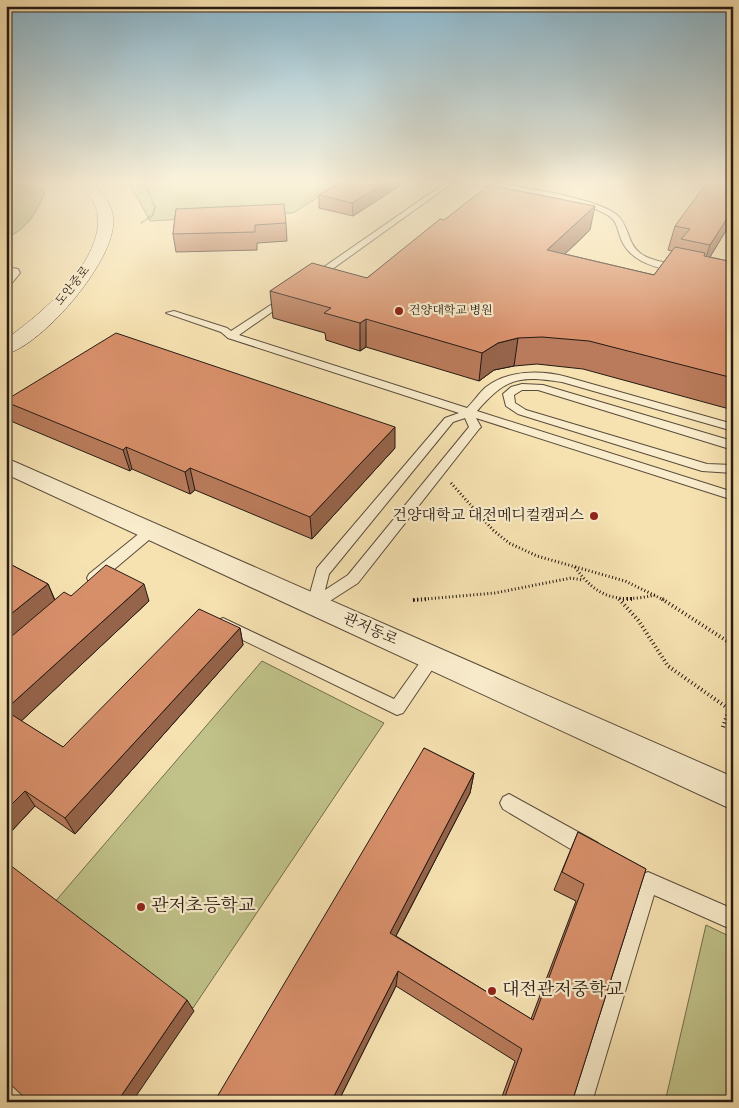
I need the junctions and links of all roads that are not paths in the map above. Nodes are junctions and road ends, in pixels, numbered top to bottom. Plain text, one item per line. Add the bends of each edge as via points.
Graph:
1 (104, 233) edge
2 (378, 233) edge
3 (625, 233) edge
4 (686, 272) edge
5 (305, 284) edge
6 (297, 290) edge
7 (171, 313) dead end
8 (232, 336) junction
9 (6, 348) edge
10 (543, 376) junction
11 (498, 384) junction
12 (515, 387) junction
13 (468, 413) junction
14 (733, 428) edge
15 (733, 446) edge
16 (6, 465) edge
17 (733, 469) edge
18 (733, 496) edge
19 (152, 531) junction
20 (81, 590) edge
21 (314, 604) junction
22 (219, 621) edge
23 (432, 658) junction
24 (733, 794) edge
25 (509, 803) dead end
26 (604, 858) edge
27 (733, 920) edge
28 (580, 1102) edge

1 - 9 street, 도안중로 via 101,248 82,278 60,304
2 - 5 lane
3 - 4 lane via 628,245 638,257
6 - 8 lane
7 - 8 lane via 224,330
8 - 13 lane
10 - 11 lane via 522,376
10 - 12 lane
10 - 14 lane
11 - 12 lane
11 - 13 lane
12 - 15 lane via 531,386
12 - 17 lane via 508,394 510,404 522,412 706,468
13 - 18 lane
13 - 21 lane via 449,420 322,572
13 - 21 lane via 475,427 384,541 353,579
16 - 19 street, 관저동로
19 - 20 lane
19 - 21 street, 관저동로
21 - 23 street, 관저동로
22 - 23 lane via 397,708
23 - 24 street, 관저동로
25 - 26 lane
27 - 28 lane via 639,877

